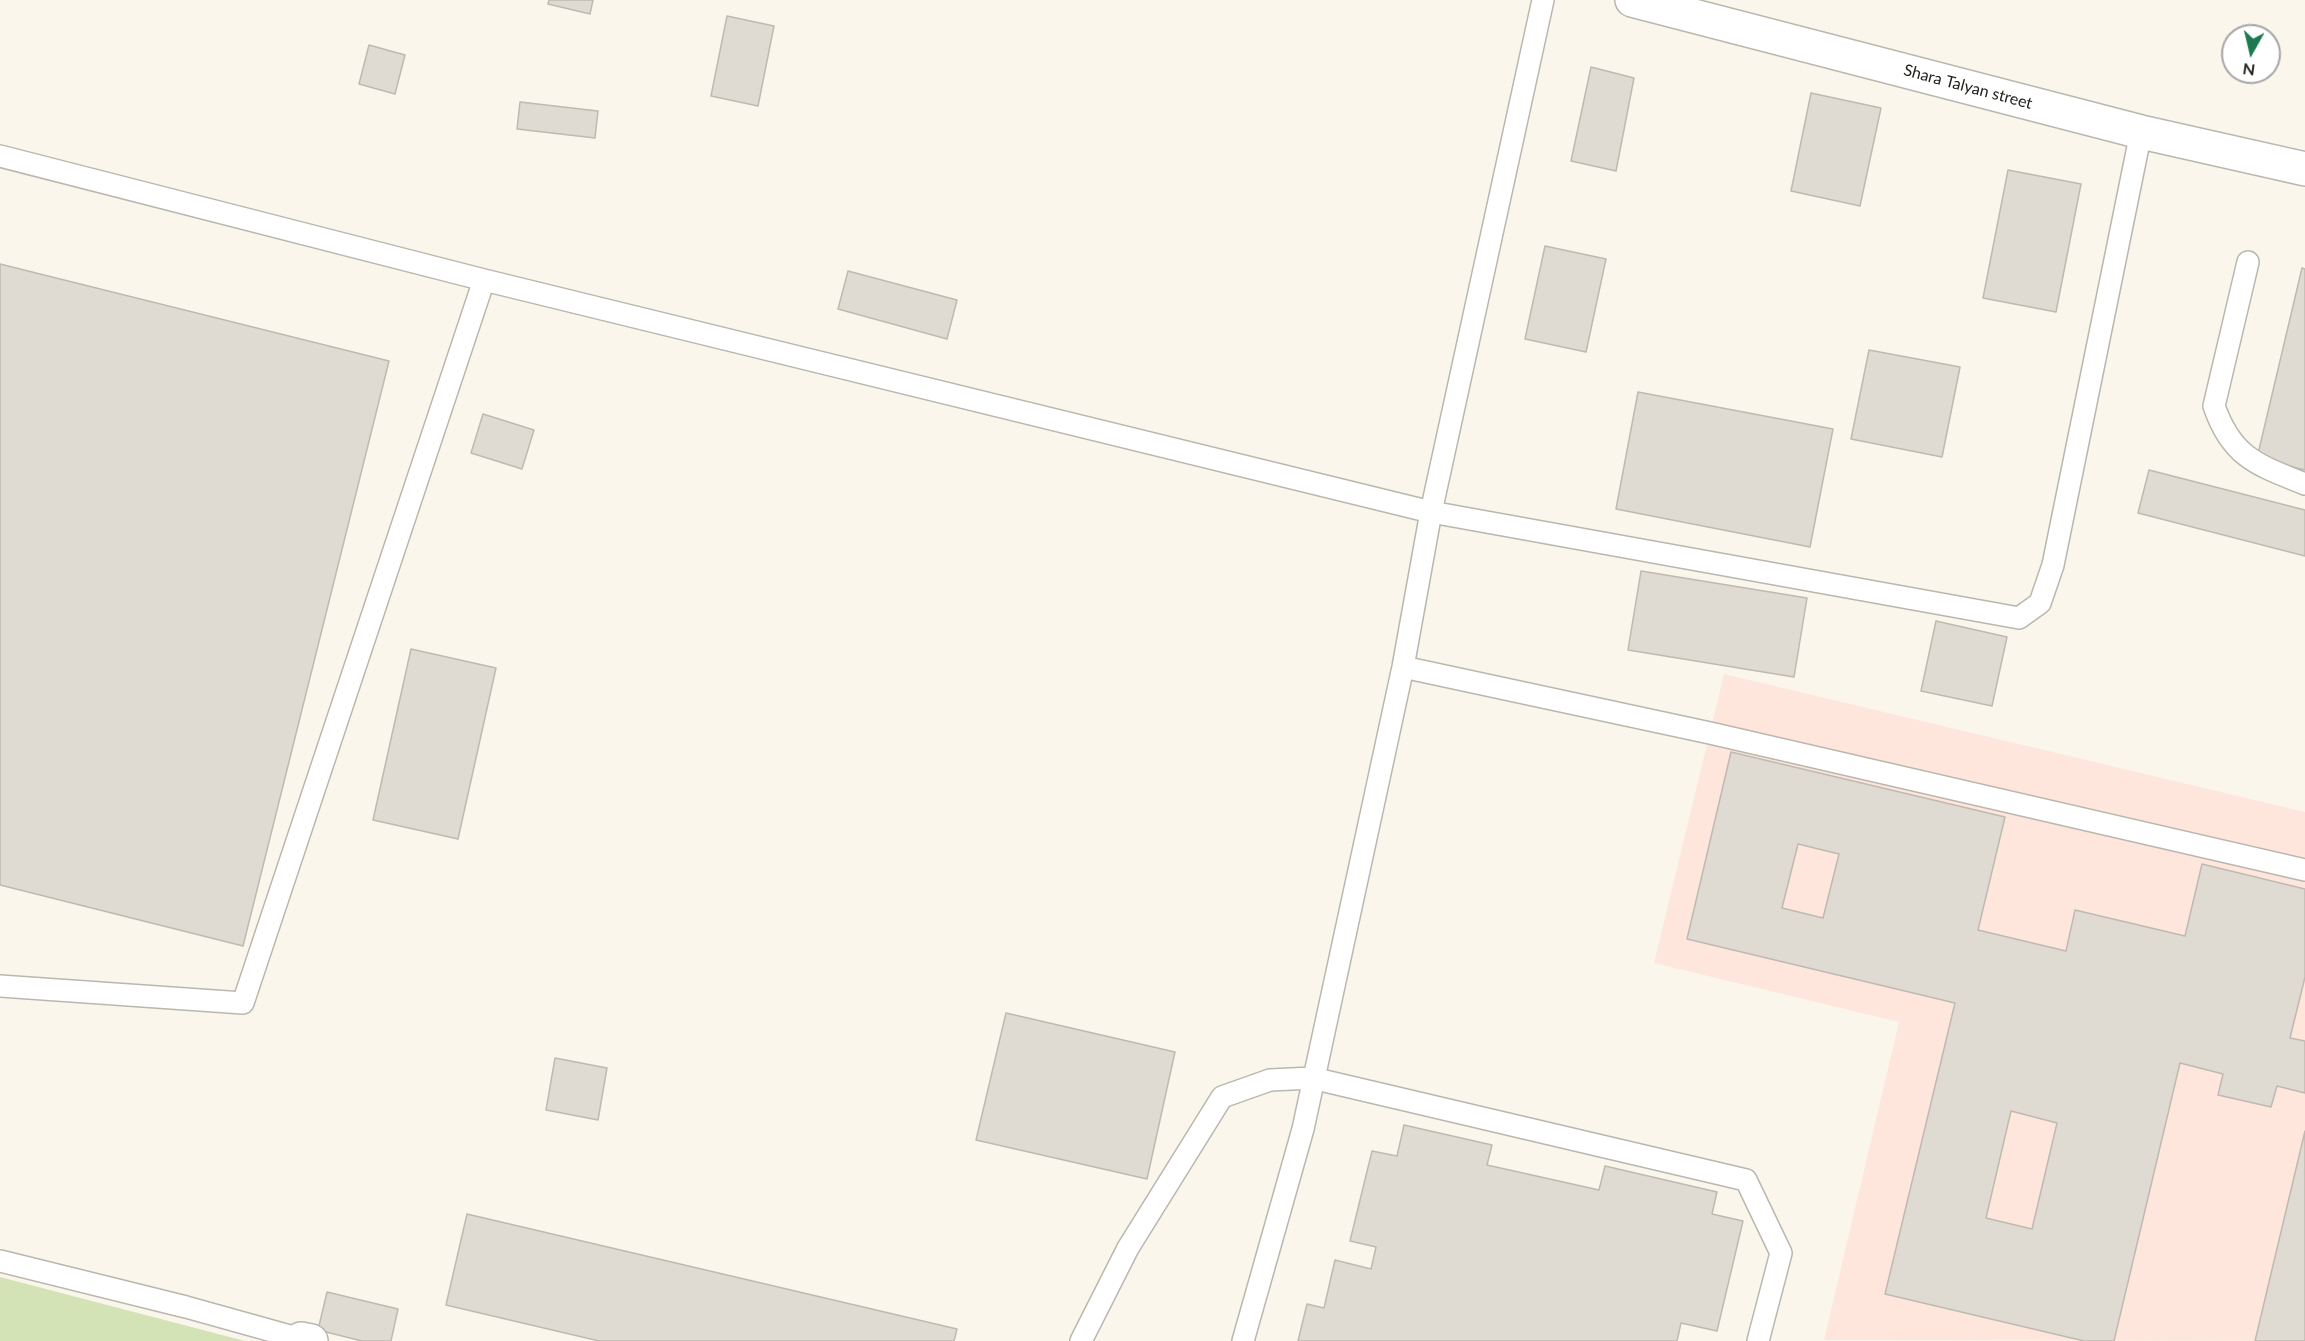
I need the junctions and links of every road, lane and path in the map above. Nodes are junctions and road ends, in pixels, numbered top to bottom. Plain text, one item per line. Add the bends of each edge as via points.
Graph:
1 (1543, 0) edge
2 (1632, 0) edge
3 (2141, 132) junction
4 (0, 156) edge
5 (2305, 169) edge
6 (2248, 262) dead end
7 (484, 280) junction
8 (2305, 484) edge
9 (1431, 512) junction
10 (1403, 668) junction
11 (2305, 870) edge
12 (0, 986) edge
13 (1312, 1078) junction
14 (0, 1261) edge
15 (306, 1340) edge
16 (1081, 1341) edge
17 (1243, 1341) edge
18 (1758, 1341) edge

1 - 9 lane
2 - 3 street, Shara Talyan street
3 - 5 street, Shara Talyan street
3 - 9 lane via 2053,565 2040,603 2019,618
4 - 7 lane
6 - 8 lane via 2214,406 2221,428 2258,465
7 - 9 lane
7 - 12 lane via 243,1003
9 - 10 lane
10 - 11 lane via 1710,733
10 - 13 lane
13 - 16 lane via 1270,1080 1222,1097 1128,1248
13 - 17 lane via 1303,1129
13 - 18 lane via 1746,1180 1781,1253
14 - 15 lane

